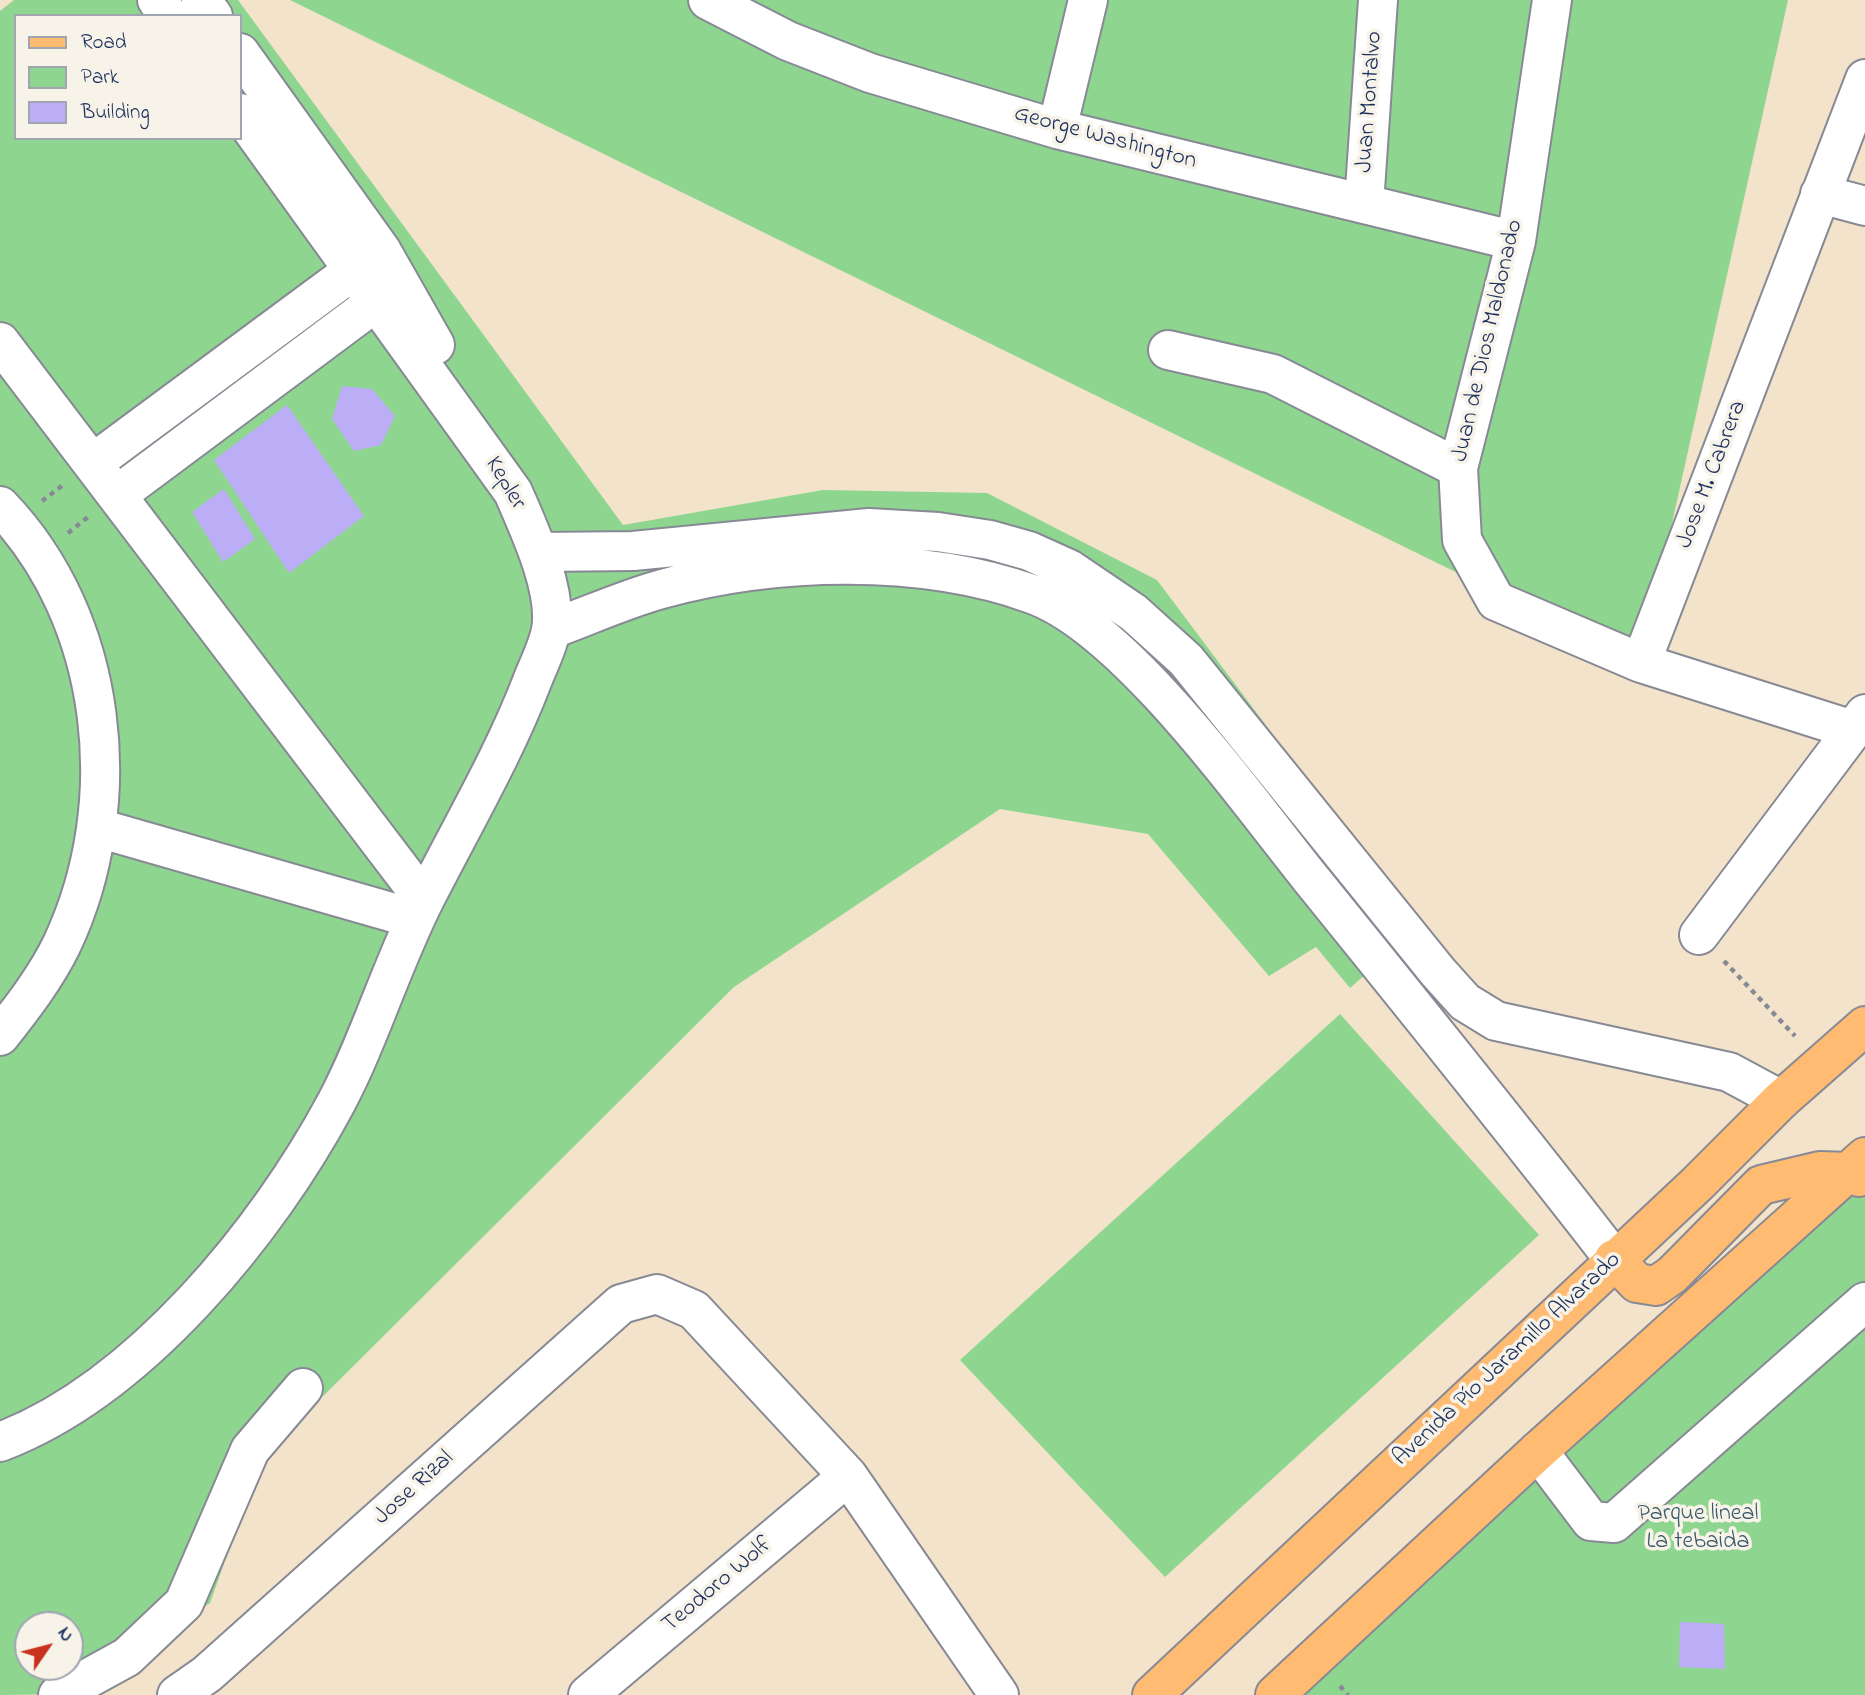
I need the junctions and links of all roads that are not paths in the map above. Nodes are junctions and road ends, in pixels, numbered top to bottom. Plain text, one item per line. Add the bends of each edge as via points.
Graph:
1 (708, 0) edge
2 (1088, 0) edge
3 (1378, 0) edge
4 (1552, 0) edge
5 (242, 57) edge
6 (1865, 79) edge
7 (242, 115) edge
8 (1057, 129) junction
9 (1821, 194) junction
10 (1364, 204) junction
11 (1865, 206) edge
12 (1516, 241) junction
13 (368, 260) junction
14 (388, 293) junction
15 (0, 342) edge
16 (1168, 350) dead end
17 (93, 463) junction
18 (1458, 468) junction
19 (117, 495) junction
20 (7, 514) edge
21 (539, 552) junction
22 (552, 629) junction
23 (1640, 663) junction
24 (1859, 722) edge
25 (98, 828) junction
26 (420, 910) junction
27 (1699, 935) road end
28 (1496, 1021) junction
29 (1865, 1026) edge
30 (0, 1036) edge
31 (1452, 1051) junction
32 (1782, 1100) junction
33 (1860, 1170) edge
34 (1614, 1259) junction
35 (1865, 1302) edge
36 (303, 1388) dead end
37 (0, 1441) edge
38 (1538, 1451) junction
39 (848, 1476) junction
40 (202, 1688) edge
41 (58, 1695) edge
42 (588, 1695) edge
43 (999, 1695) edge
44 (1152, 1695) edge
45 (1275, 1695) edge

1 - 8 street, George Washington via 788,41 870,73
2 - 8 street
3 - 10 street, Juan Montalvo
4 - 12 street, Juan de Dios Maldonado
5 - 13 street
6 - 9 street, Jose M. Cabrera
7 - 13 street, Kepler
8 - 10 street, George Washington
9 - 11 street
9 - 23 street, Jose M. Cabrera
10 - 12 street, George Washington
12 - 18 street, Juan de Dios Maldonado
13 - 14 street, Kepler
13 - 17 street
14 - 19 street
14 - 21 street, Kepler via 513,492
15 - 17 street
16 - 18 street via 1273,374
17 - 19 street
18 - 23 street, Juan de Dios Maldonado via 1462,540 1496,601
19 - 26 street
20 - 25 street via 42,561 73,624 94,690 102,759
21 - 22 street, Kepler
21 - 28 street via 633,551 869,528 990,540 1069,569 1134,613 1186,660 1438,972 1465,1002
22 - 26 street, Kepler via 511,736
22 - 31 street via 662,589 774,566 894,567 967,577 1035,594 1075,618 1155,690
23 - 24 street
24 - 27 street
25 - 26 street
25 - 30 street via 84,888 62,944 31,997
26 - 37 street, Kepler via 337,1101 251,1235 189,1306 122,1369 39,1427
28 - 31 street via 1476,1023 1457,1035
28 - 32 street via 1729,1072
29 - 32 main road, Avenida Pío Jaramillo Alvarado
31 - 34 street
32 - 34 main road, Avenida Pío Jaramillo Alvarado
33 - 34 main road via 1820,1171 1760,1185 1656,1286 1637,1283
33 - 38 main road
34 - 44 main road, Avenida Pío Jaramillo Alvarado
35 - 38 street via 1614,1523 1591,1521
36 - 41 street via 250,1450 184,1603 127,1657
38 - 45 main road
39 - 40 street, Jose Rizal via 694,1310 657,1294 621,1304
39 - 42 street, Teodoro Wolf
39 - 43 street

